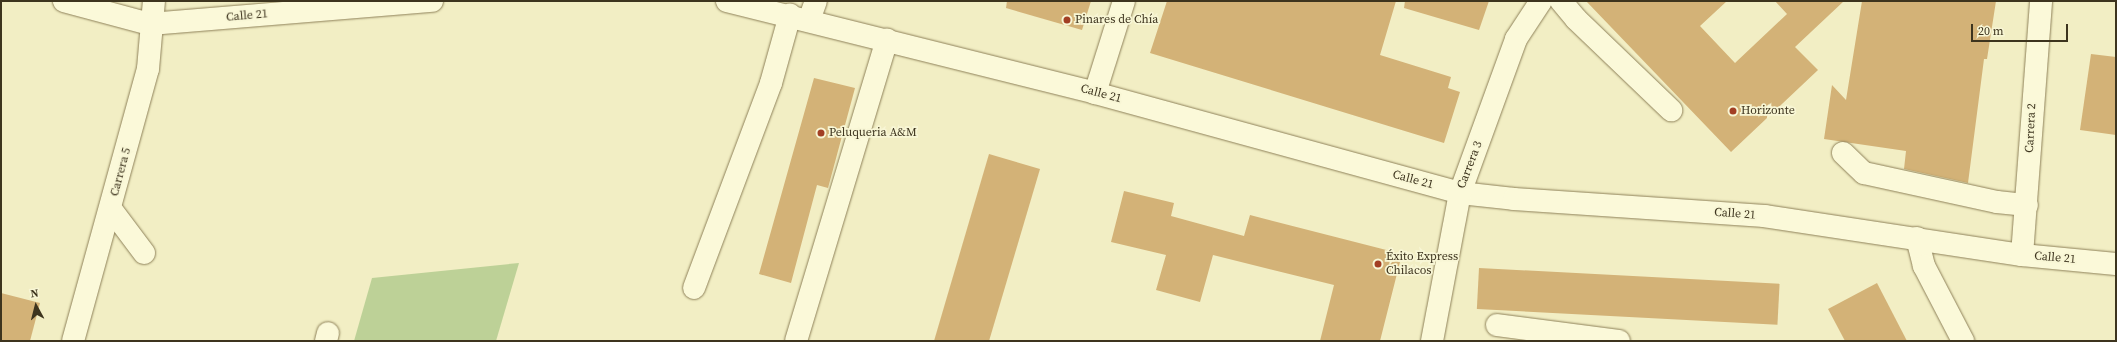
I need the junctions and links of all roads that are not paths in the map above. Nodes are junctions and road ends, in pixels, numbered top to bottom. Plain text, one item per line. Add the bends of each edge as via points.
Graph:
1 (64, 1) edge
2 (154, 1) edge
3 (432, 1) edge
4 (727, 1) edge
5 (1124, 1) edge
6 (1541, 1) edge
7 (1561, 1) edge
8 (2041, 1) edge
9 (805, 12) edge
10 (150, 24) junction
11 (887, 39) junction
12 (1095, 92) junction
13 (1671, 110) dead end
14 (1844, 153) dead end
15 (1460, 193) junction
16 (2027, 205) junction
17 (111, 209) junction
18 (1917, 238) junction
19 (144, 253) dead end
20 (2022, 255) junction
21 (2116, 264) edge
22 (694, 288) dead end
23 (1498, 325) dead end
24 (72, 341) edge
25 (796, 341) edge
26 (1432, 341) edge
27 (1619, 341) edge
28 (1963, 341) edge

1 - 10 street, Calle 21
2 - 10 street, Carrera 5
3 - 10 street, Calle 21
4 - 9 street, Calle 21
5 - 12 street
6 - 15 street, Carrera 3 via 1516,39
7 - 13 street via 1576,19
8 - 16 street, Carrera 2
9 - 11 street, Calle 21
9 - 22 street via 771,82
10 - 17 street, Carrera 5 via 148,69
11 - 12 street, Calle 21
11 - 25 street
12 - 15 street, Calle 21
14 - 16 street via 1864,173 1997,202
15 - 18 street, Calle 21 via 1764,216
15 - 26 street, Carrera 3
16 - 20 street, Carrera 2
17 - 19 street
17 - 24 street, Carrera 5
18 - 20 street, Calle 21
18 - 28 street via 1924,266
20 - 21 street, Calle 21
23 - 27 street

